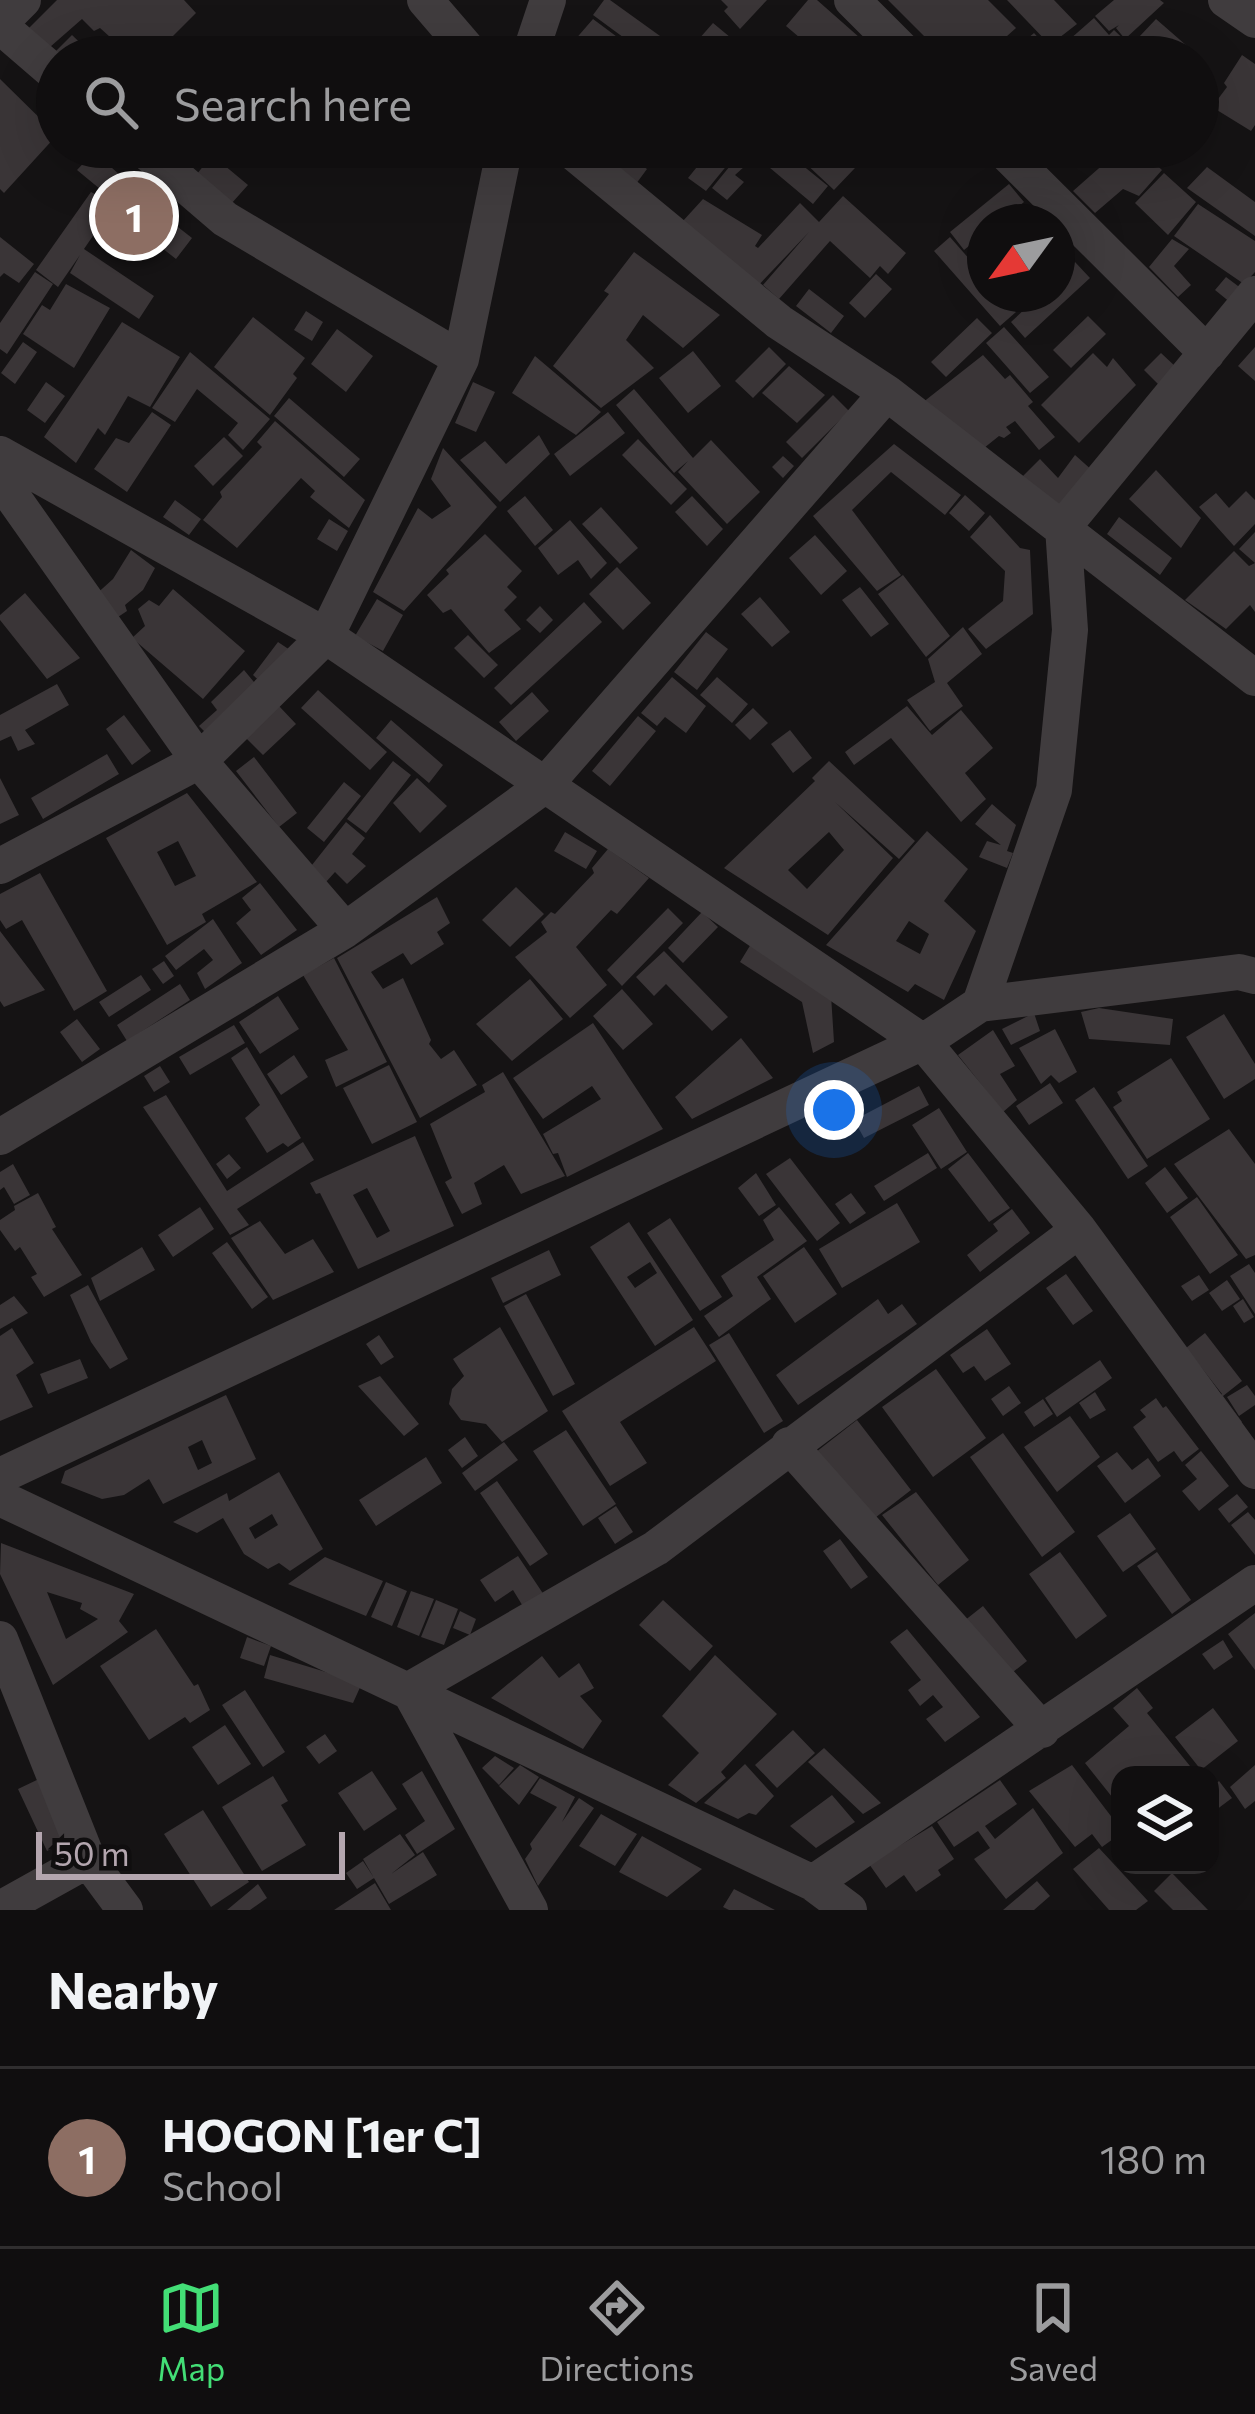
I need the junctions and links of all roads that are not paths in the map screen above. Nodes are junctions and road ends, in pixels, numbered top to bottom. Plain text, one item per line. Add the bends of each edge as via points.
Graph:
1 (23, 0) edge
2 (424, 0) edge
3 (548, 0) edge
4 (852, 0) edge
5 (1226, 0) edge
6 (1255, 20) edge
7 (0, 24) edge
8 (456, 36) edge
9 (536, 36) edge
10 (888, 36) edge
11 (36, 56) edge
12 (166, 168) edge
13 (501, 168) edge
14 (592, 168) edge
15 (1021, 168) edge
16 (1255, 295) edge
17 (1207, 353) junction
18 (461, 359) junction
19 (887, 393) junction
20 (0, 454) edge
21 (0, 478) edge
22 (1063, 526) junction
23 (326, 636) junction
24 (1255, 678) edge
25 (199, 761) junction
26 (544, 785) junction
27 (0, 866) edge
28 (345, 930) junction
29 (1251, 975) edge
30 (980, 1004) junction
31 (922, 1042) junction
32 (0, 1137) edge
33 (1079, 1230) junction
34 (789, 1445) junction
35 (1255, 1471) edge
36 (0, 1476) edge
37 (0, 1498) edge
38 (1255, 1583) edge
39 (0, 1639) edge
40 (409, 1690) junction
41 (1042, 1730) junction
42 (88, 1860) junction
43 (812, 1883) junction
44 (0, 1909) edge
45 (125, 1910) edge
46 (530, 1910) edge
47 (849, 1910) edge

1 - 7 street
2 - 8 street
3 - 9 street
4 - 10 street
5 - 6 street
7 - 11 street
12 - 18 street via 225,219
13 - 18 street
14 - 19 street via 778,322
15 - 17 street
16 - 17 street
17 - 22 street
18 - 23 street
19 - 22 street
19 - 26 street
20 - 23 street
21 - 25 street
22 - 24 street
22 - 30 street via 1070,630 1054,790
23 - 25 street
23 - 26 street
25 - 27 street
25 - 28 street
26 - 28 street
26 - 31 street
28 - 32 street
29 - 30 street
30 - 31 street
31 - 33 street
31 - 36 street
33 - 34 street
33 - 35 street
34 - 40 street via 656,1548
34 - 41 street
37 - 40 street
38 - 41 street
39 - 42 street
40 - 43 street
40 - 46 street
41 - 43 street
42 - 44 street
42 - 45 street
43 - 47 street

